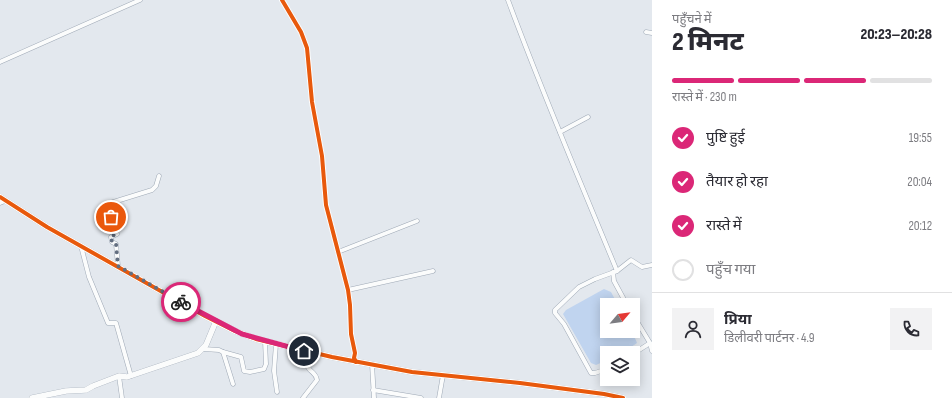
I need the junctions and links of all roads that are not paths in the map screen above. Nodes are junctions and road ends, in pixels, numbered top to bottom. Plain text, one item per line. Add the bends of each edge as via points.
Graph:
1 (125, 0) edge
2 (140, 0) edge
3 (282, 0) edge
4 (508, 0) edge
5 (128, 5) junction
6 (646, 32) dead end
7 (652, 33) edge
8 (0, 62) edge
9 (588, 117) dead end
10 (560, 132) junction
11 (159, 176) dead end
12 (0, 197) edge
13 (3, 202) edge
14 (417, 221) dead end
15 (81, 246) junction
16 (338, 252) junction
17 (652, 265) edge
18 (118, 266) junction
19 (433, 271) dead end
20 (615, 272) junction
21 (348, 290) junction
22 (623, 298) edge
23 (216, 321) junction
24 (640, 327) edge
25 (265, 341) junction
26 (650, 343) junction
27 (276, 344) junction
28 (204, 349) junction
29 (640, 349) edge
30 (304, 351) junction
31 (652, 351) edge
32 (223, 352) junction
33 (356, 362) junction
34 (372, 364) junction
35 (600, 371) edge
36 (443, 375) junction
37 (119, 376) junction
38 (131, 376) junction
39 (233, 384) dead end
40 (374, 390) junction
41 (277, 392) dead end
42 (604, 396) edge
43 (32, 398) edge
44 (122, 398) edge
45 (303, 398) edge
46 (374, 398) edge
47 (421, 398) edge
48 (439, 398) edge
49 (623, 398) edge

1 - 5 street
2 - 5 street
3 - 16 street via 306,43 312,102 321,148 326,205
4 - 10 street
5 - 8 street
6 - 7 street
9 - 10 street
10 - 20 street
11 - 18 street via 152,190 107,204 117,232 111,239 116,244
12 - 13 street
13 - 15 street
14 - 16 street
15 - 18 street
15 - 38 street via 89,277 107,321 109,324 116,323
16 - 21 street
17 - 20 street via 642,267 631,260
18 - 23 street
19 - 21 street
20 - 22 street via 614,281
20 - 35 street via 579,287 555,311 591,373
21 - 33 street
23 - 25 street via 242,334
23 - 28 street
24 - 26 street
25 - 27 street
25 - 32 street via 266,364 262,369 244,371 241,357
26 - 29 street
26 - 31 street
27 - 30 street
27 - 41 street via 274,365
28 - 32 street
28 - 38 street via 194,356
30 - 33 street
30 - 45 street via 303,355 317,380
32 - 39 street
33 - 34 street
34 - 36 street
34 - 40 street
36 - 42 street
36 - 48 street
37 - 38 street
37 - 43 street via 86,390
37 - 44 street
40 - 46 street
40 - 47 street
42 - 49 street

